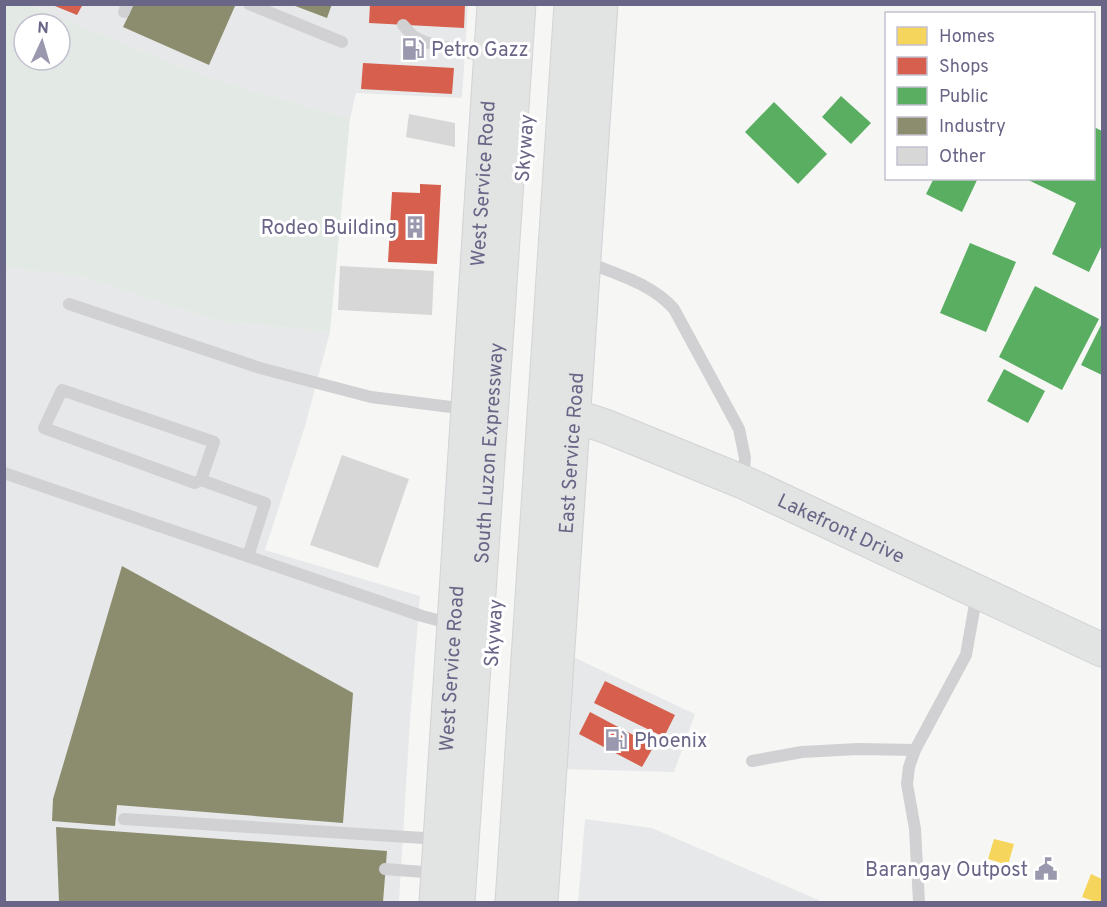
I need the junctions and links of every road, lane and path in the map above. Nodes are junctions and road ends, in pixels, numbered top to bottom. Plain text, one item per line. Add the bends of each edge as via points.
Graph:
1 (249, 4) edge
2 (495, 4) edge
3 (519, 4) edge
4 (533, 4) edge
5 (557, 4) edge
6 (571, 4) edge
7 (601, 4) edge
8 (403, 25) dead end
9 (342, 42) dead end
10 (490, 58) junction
11 (583, 260) junction
12 (69, 304) dead end
13 (468, 410) junction
14 (574, 416) junction
15 (4, 473) edge
16 (201, 480) junction
17 (743, 482) junction
18 (248, 556) junction
19 (978, 592) junction
20 (453, 624) junction
21 (1102, 650) edge
22 (915, 750) junction
23 (752, 760) dead end
24 (124, 819) dead end
25 (441, 839) junction
26 (385, 869) dead end
27 (437, 888) edge
28 (458, 903) edge
29 (474, 903) edge
30 (500, 903) edge
31 (512, 903) edge
32 (541, 903) edge
33 (919, 903) edge

1 - 9 lane
2 - 10 main road, West Service Road
3 - 28 main road, South Luzon Expressway
4 - 29 main road, Skyway
5 - 30 main road, Skyway
6 - 31 main road
7 - 11 main road, East Service Road
8 - 10 lane via 425,42
10 - 13 main road, West Service Road
11 - 14 main road, East Service Road
11 - 17 lane via 652,289 675,309 739,429 745,458
12 - 13 lane via 260,368 371,397
13 - 20 main road, West Service Road
14 - 17 main road, Lakefront Drive
14 - 32 main road, East Service Road
15 - 18 lane
16 - 16 lane via 195,483 44,428 62,390 214,442
16 - 18 lane via 265,503
17 - 19 main road, Lakefront Drive
18 - 20 lane
19 - 21 main road, Lakefront Drive
19 - 22 lane via 966,655
20 - 25 main road, West Service Road
22 - 23 lane via 802,752
22 - 33 lane via 907,784 915,829
24 - 25 lane
25 - 27 main road, West Service Road
26 - 27 lane

